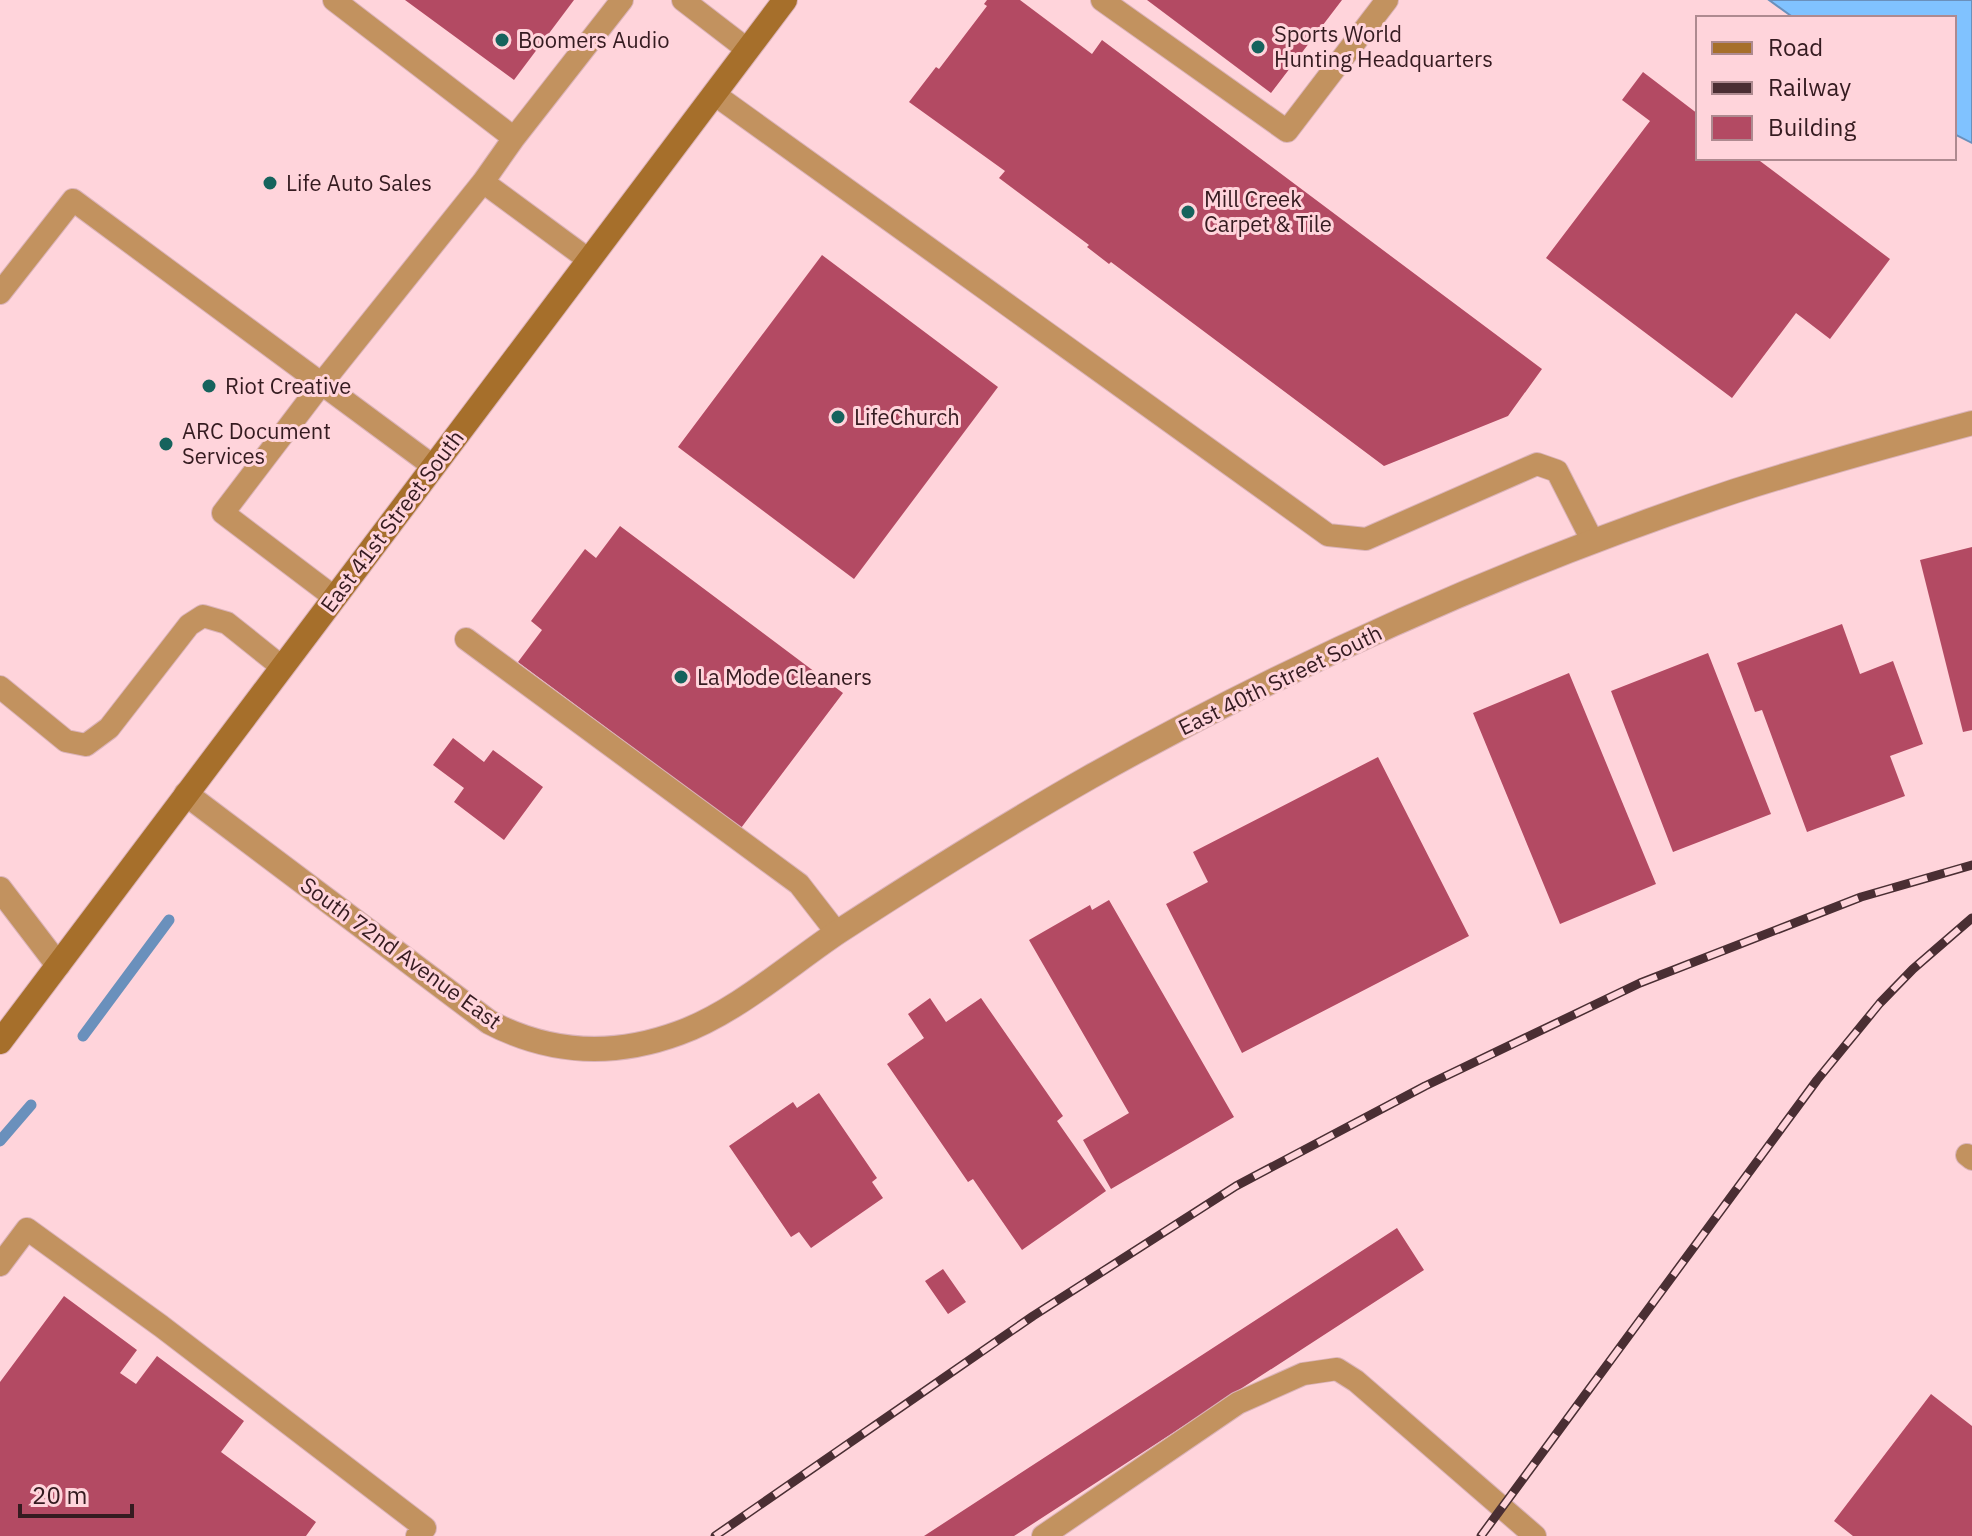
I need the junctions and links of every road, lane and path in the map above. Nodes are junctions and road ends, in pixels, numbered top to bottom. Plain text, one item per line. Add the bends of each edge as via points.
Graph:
1 (334, 0) edge
2 (622, 0) edge
3 (683, 0) edge
4 (785, 0) edge
5 (1102, 0) edge
6 (1387, 0) edge
7 (748, 50) junction
8 (714, 94) junction
9 (514, 138) junction
10 (483, 182) junction
11 (589, 260) junction
12 (0, 293) edge
13 (322, 383) junction
14 (1972, 423) edge
15 (433, 466) junction
16 (1593, 542) junction
17 (334, 597) junction
18 (466, 639) dead end
19 (282, 667) junction
20 (0, 687) edge
21 (186, 794) junction
22 (0, 889) edge
23 (837, 933) junction
24 (58, 965) junction
25 (0, 1042) edge
26 (640, 1045) joint
27 (2, 1260) edge
28 (417, 1536) edge
29 (1043, 1536) edge
30 (1535, 1536) edge

1 - 9 lane
2 - 9 lane
3 - 7 lane
4 - 7 main road, East 41st Street South
5 - 6 lane via 1287,131
7 - 8 main road, East 41st Street South
8 - 11 main road, East 41st Street South
8 - 16 lane via 1328,535 1366,539 1537,464 1557,471
9 - 10 lane
10 - 11 lane
10 - 13 lane
11 - 15 main road, East 41st Street South
12 - 13 lane via 73,200
13 - 15 lane
13 - 17 lane via 223,513
14 - 16 street, East 40th Street South via 1803,470
15 - 17 main road, East 41st Street South
16 - 23 street, East 40th Street South via 1270,682 1020,817
17 - 19 main road, East 41st Street South
18 - 23 lane via 799,884
19 - 20 lane via 227,623 203,616 189,625 109,728 86,745 66,741
19 - 21 main road, East 41st Street South
21 - 24 main road, East 41st Street South
21 - 26 street, South 72nd Avenue East via 489,1022 516,1036 569,1049
22 - 24 street
23 - 26 street, East 40th Street South via 728,1008 683,1032
24 - 25 main road, East 41st Street South
27 - 28 lane via 27,1229 425,1528
29 - 30 lane via 1238,1403 1303,1374 1337,1369

